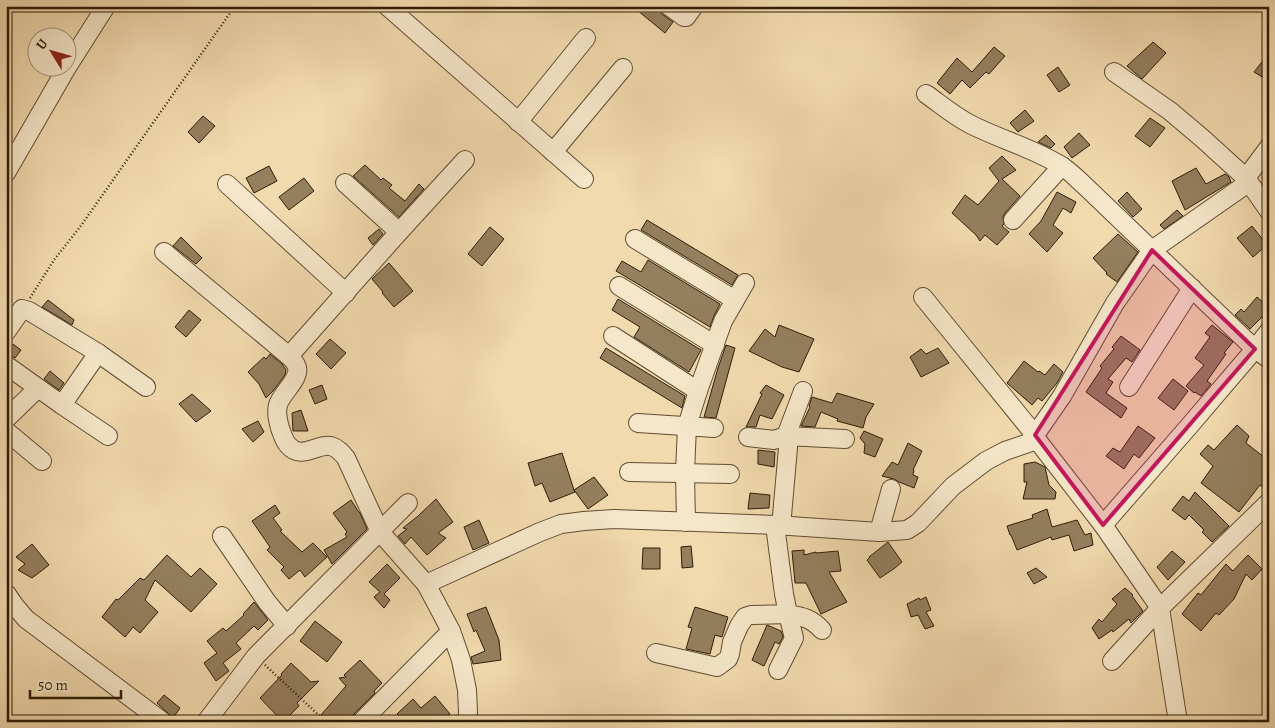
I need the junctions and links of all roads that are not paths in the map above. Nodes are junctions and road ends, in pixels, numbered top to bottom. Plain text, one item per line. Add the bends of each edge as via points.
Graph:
1 (106, 6) edge
2 (388, 6) edge
3 (669, 6) edge
4 (689, 12) edge
5 (586, 38) dead end
6 (623, 68) dead end
7 (1114, 72) dead end
8 (926, 94) dead end
9 (518, 122) junction
10 (1269, 147) edge
11 (553, 152) junction
12 (465, 160) dead end
13 (1062, 166) junction
14 (6, 173) edge
15 (584, 179) dead end
16 (1247, 181) junction
17 (344, 183) dead end
18 (227, 184) dead end
19 (1269, 211) edge
20 (1013, 220) dead end
21 (399, 232) junction
22 (635, 239) dead end
23 (1152, 250) junction
24 (164, 252) dead end
25 (744, 283) dead end
26 (619, 286) dead end
27 (1192, 288) junction
28 (346, 293) junction
29 (924, 297) dead end
30 (735, 300) junction
31 (1269, 331) edge
32 (6, 332) edge
33 (613, 336) dead end
34 (715, 345) junction
35 (98, 352) junction
36 (1262, 354) edge
37 (289, 356) junction
38 (6, 365) edge
39 (146, 387) dead end
40 (38, 388) junction
41 (1129, 388) dead end
42 (698, 391) junction
43 (803, 391) dead end
44 (62, 405) junction
45 (6, 419) edge
46 (638, 423) dead end
47 (687, 426) junction
48 (714, 428) dead end
49 (6, 431) edge
50 (108, 436) dead end
51 (786, 436) junction
52 (748, 437) dead end
53 (845, 438) dead end
54 (1036, 438) junction
55 (42, 461) dead end
56 (629, 472) dead end
57 (685, 474) junction
58 (730, 474) dead end
59 (891, 489) dead end
60 (1269, 502) edge
61 (408, 503) dead end
62 (686, 522) junction
63 (1103, 525) junction
64 (778, 526) junction
65 (380, 532) junction
66 (879, 532) junction
67 (222, 536) dead end
68 (426, 584) junction
69 (6, 593) edge
70 (1160, 608) junction
71 (788, 614) junction
72 (287, 626) junction
73 (822, 630) dead end
74 (451, 631) junction
75 (656, 653) dead end
76 (1112, 661) dead end
77 (778, 670) dead end
78 (163, 722) edge
79 (206, 722) edge
80 (361, 722) edge
81 (467, 722) edge
82 (1178, 722) edge

1 - 14 street
2 - 9 street
3 - 4 street
5 - 9 street
6 - 11 street
7 - 16 street via 1170,111
8 - 13 street via 967,122
9 - 11 street
10 - 16 street
11 - 15 street
12 - 21 street
13 - 20 street
13 - 23 street
16 - 19 street
16 - 23 street
17 - 21 street
18 - 28 street
21 - 28 street
22 - 30 street
23 - 27 street
23 - 54 street via 1115,303
24 - 37 street
25 - 30 street
26 - 34 street
27 - 36 street
27 - 41 street
28 - 37 street
29 - 54 street
30 - 34 street
31 - 36 street
32 - 35 street via 22,310 30,311
33 - 42 street
34 - 42 street
35 - 39 street
35 - 44 street
36 - 63 street
37 - 65 street via 298,370 278,404 277,413 288,446 303,452 329,446 341,452
38 - 40 street
40 - 44 street
40 - 45 street
42 - 47 street
43 - 51 street
44 - 50 street
46 - 47 street
47 - 48 street
47 - 57 street
49 - 55 street
51 - 52 street via 774,440
51 - 53 street
51 - 64 street via 788,448
54 - 63 street
54 - 66 street via 986,461 953,486 918,524 907,530
56 - 57 street
57 - 58 street
57 - 62 street
59 - 66 street
60 - 70 street
61 - 65 street
62 - 64 street
62 - 68 street via 604,519 561,524
63 - 70 street
64 - 66 street
64 - 71 street
65 - 68 street
65 - 72 street
67 - 72 street
68 - 74 street
69 - 78 street via 26,619
70 - 76 street
70 - 82 street
71 - 73 street via 811,619
71 - 75 street via 745,617 732,642 728,659 717,667
71 - 77 street via 794,638
72 - 79 street via 256,656
74 - 80 street
74 - 81 street via 467,690

